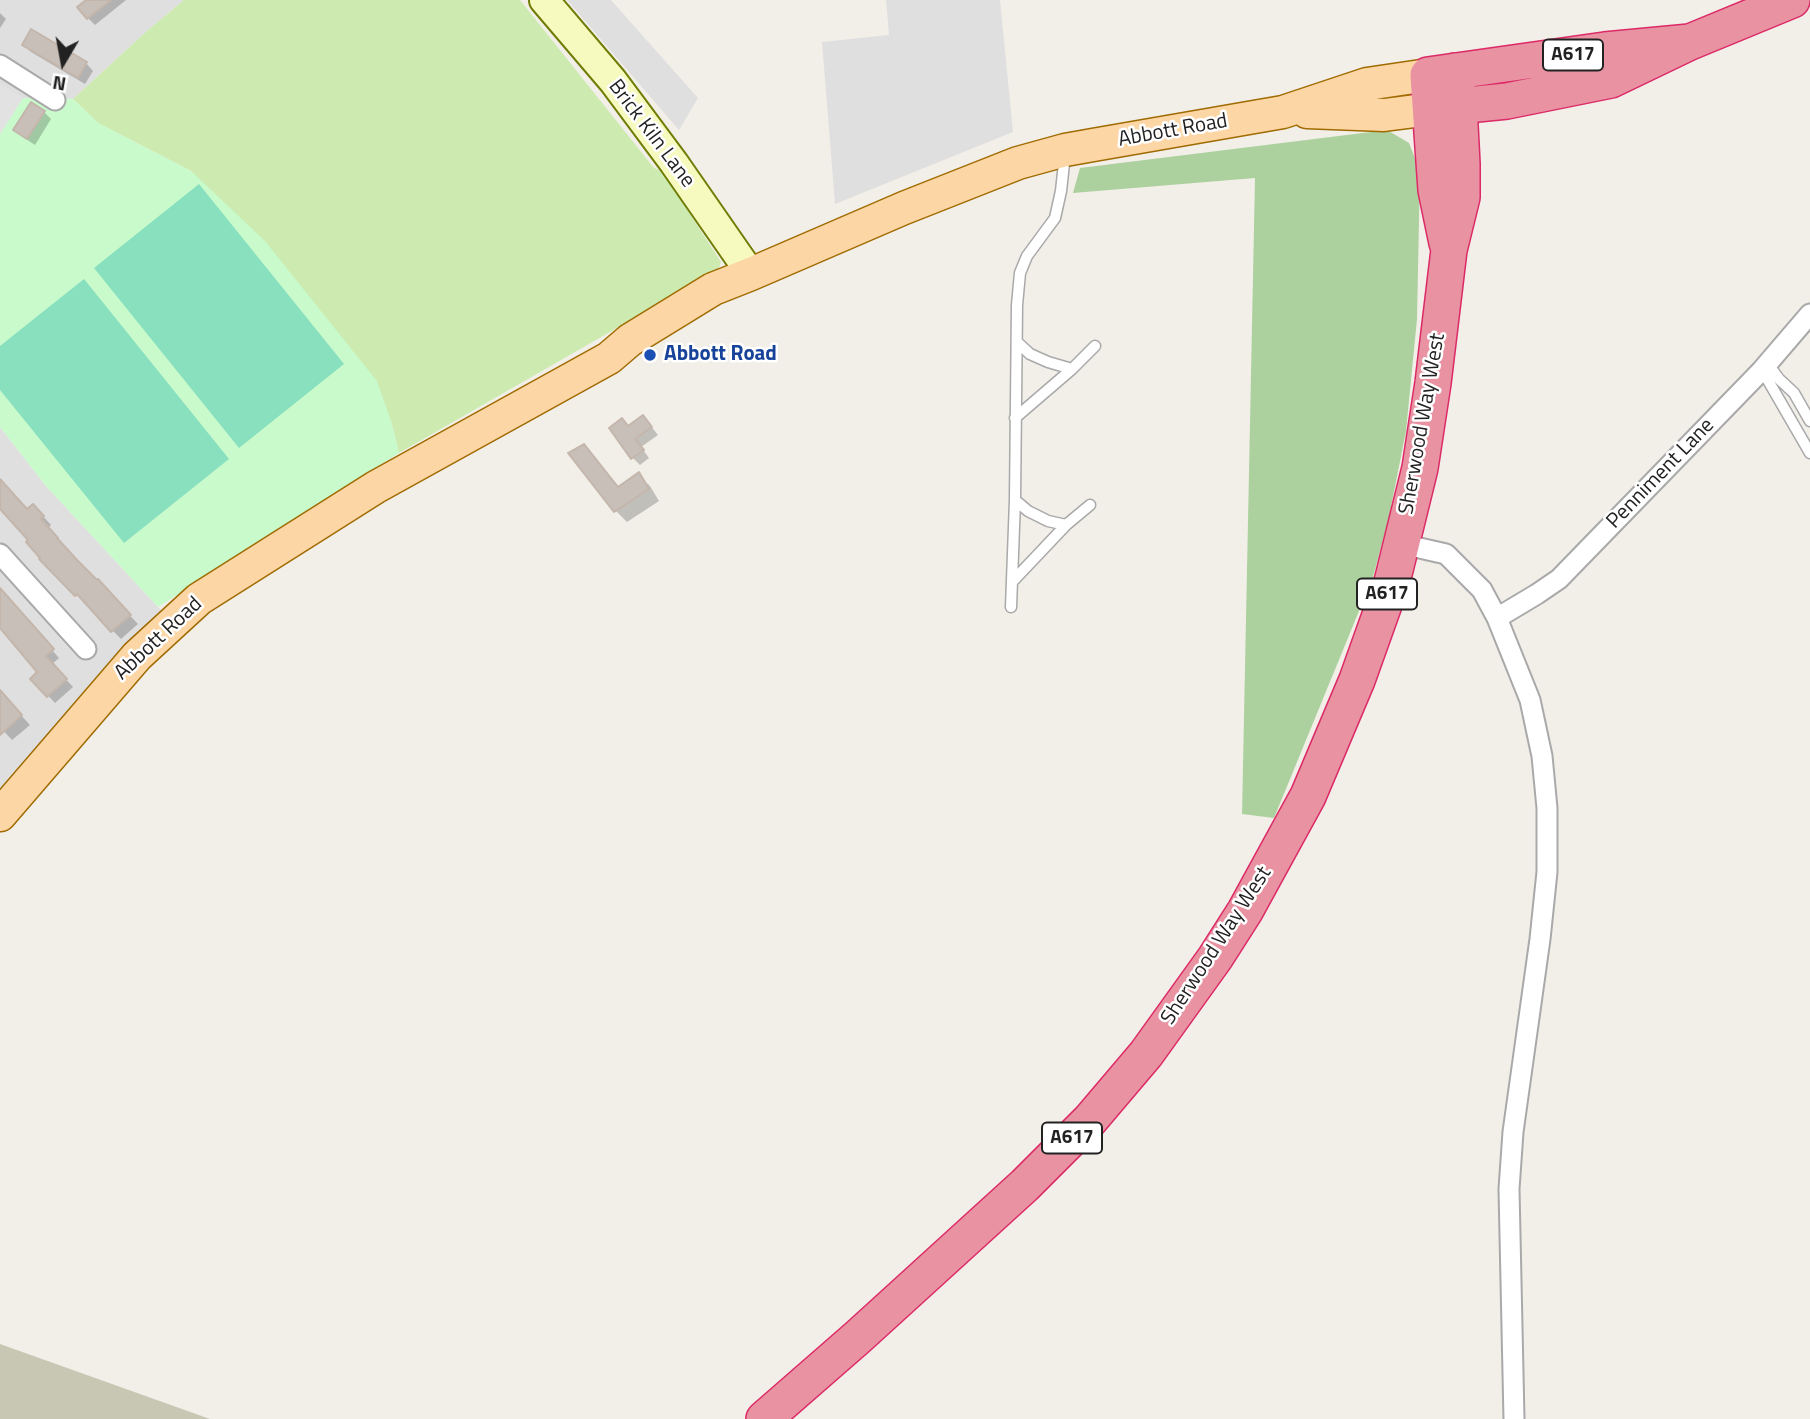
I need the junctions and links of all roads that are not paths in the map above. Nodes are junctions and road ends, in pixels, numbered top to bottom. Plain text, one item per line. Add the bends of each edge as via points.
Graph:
1 (544, 0) edge
2 (1792, 0) edge
3 (0, 65) edge
4 (1443, 90) junction
5 (55, 100) dead end
6 (1065, 150) junction
7 (751, 274) junction
8 (1810, 314) edge
9 (1017, 342) junction
10 (1095, 346) dead end
11 (1765, 367) junction
12 (1072, 369) junction
13 (1015, 418) junction
14 (1810, 421) edge
15 (1810, 453) edge
16 (1015, 500) junction
17 (1090, 505) dead end
18 (1066, 525) junction
19 (1402, 544) junction
20 (0, 554) edge
21 (1012, 582) junction
22 (1011, 607) dead end
23 (1497, 618) junction
24 (86, 649) dead end
25 (0, 815) edge
26 (764, 1419) edge
27 (1514, 1419) edge

1 - 7 street, Brick Kiln Lane via 644,122
2 - 4 highway, Abbott Road / A617 via 1611,79 1507,101
3 - 5 street
4 - 6 main road, Abbott Road via 1367,84 1283,112
4 - 19 highway, Sherwood Way West / A617 via 1462,164 1462,197 1449,250 1420,468
6 - 7 main road, Abbott Road via 917,202
6 - 9 lane via 1055,218 1020,273
7 - 25 main road, Abbott Road via 722,303 638,349 609,358 376,486 200,599 137,656
8 - 11 street, Penniment Lane
9 - 12 lane via 1030,354
9 - 13 lane
10 - 12 lane
11 - 14 lane via 1794,393
11 - 15 lane
11 - 23 street, Penniment Lane via 1559,579
12 - 13 lane
13 - 16 lane
16 - 18 lane via 1048,521
16 - 21 lane
17 - 18 lane
18 - 21 lane
19 - 23 street via 1446,554 1482,590
19 - 26 highway, Sherwood Way West / A617 via 1357,680 1308,796 1245,911 1146,1054 1090,1120 1025,1185
20 - 24 street
21 - 22 lane
23 - 27 street via 1530,700 1547,808 1547,872 1509,1189

